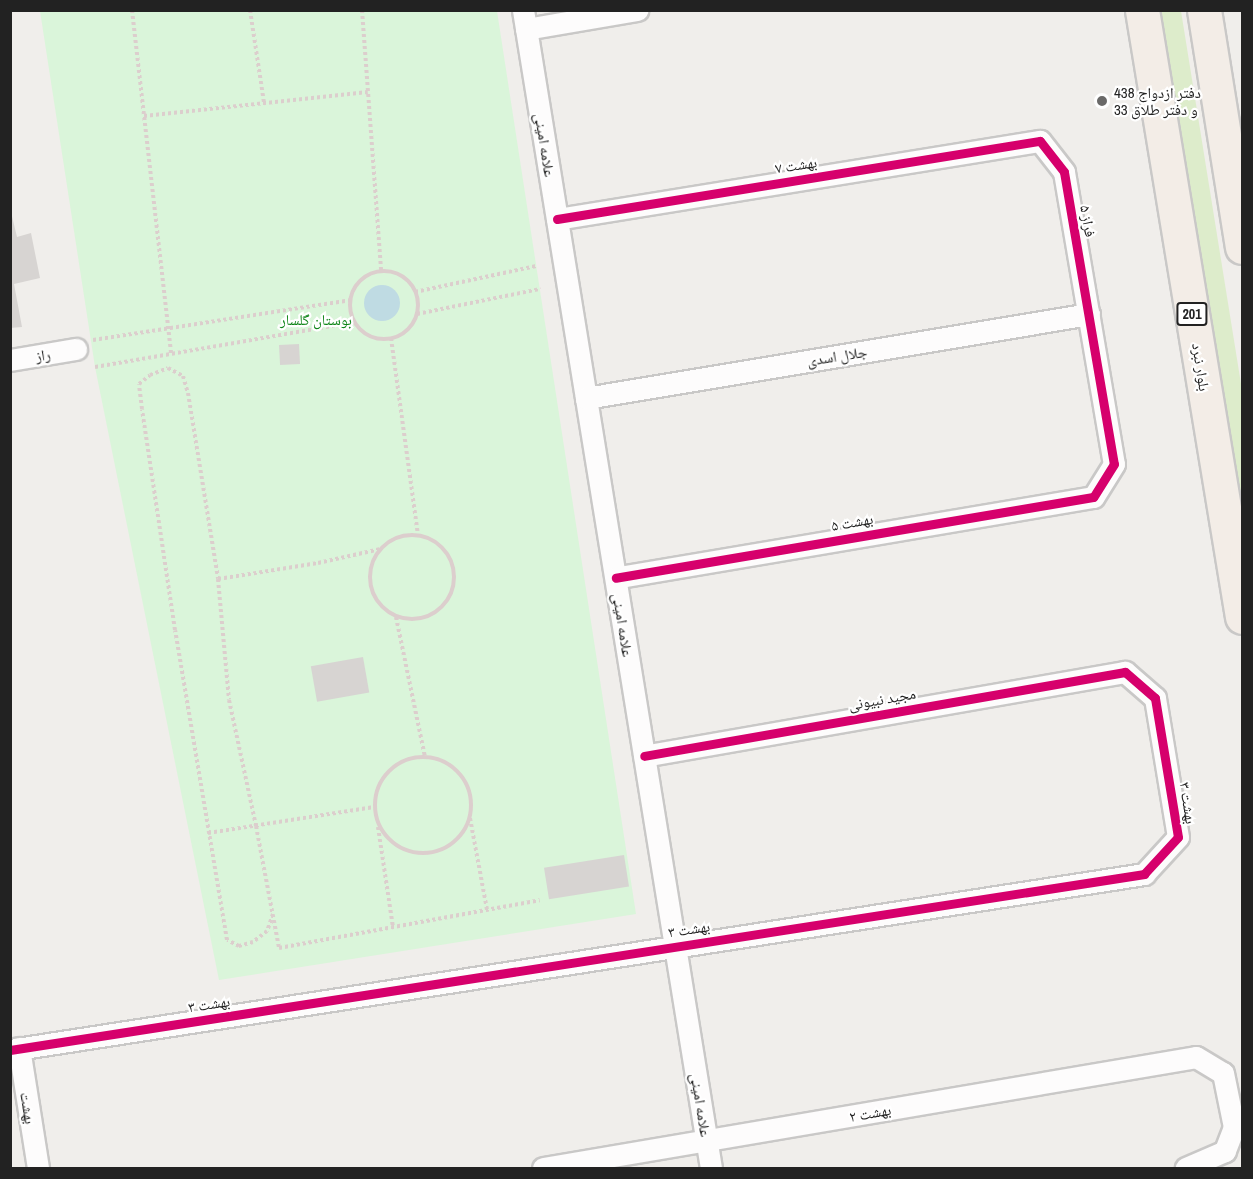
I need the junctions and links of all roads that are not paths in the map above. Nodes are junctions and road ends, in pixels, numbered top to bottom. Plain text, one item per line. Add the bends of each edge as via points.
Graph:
1 (637, 10) edge
2 (1142, 10) edge
3 (1204, 10) edge
4 (525, 20) edge
5 (1040, 141) joint
6 (557, 219) junction
7 (1242, 247) edge
8 (1089, 314) junction
9 (83, 345) road end
10 (10, 360) edge
11 (586, 398) junction
12 (1093, 497) joint
13 (615, 578) junction
14 (1242, 617) edge
15 (1125, 672) joint
16 (644, 756) junction
17 (675, 947) junction
18 (15, 1049) edge
19 (707, 1142) junction
20 (38, 1168) edge
21 (543, 1168) edge
22 (711, 1168) edge
23 (1186, 1168) edge

1 - 4 street
2 - 14 main road, بلوار نبرد / 201
3 - 7 main road
4 - 6 street, علامه امینی
5 - 6 street, بهشت ۷
5 - 8 street, فراز ۵ via 1064,172
6 - 11 street, علامه امینی
8 - 11 street, جلال اسدی
8 - 12 street, فراز ۵ via 1114,464
9 - 10 street, راز
11 - 13 street, علامه امینی
12 - 13 street, بهشت ۵
13 - 16 street, علامه امینی
15 - 16 street, مجید نبیونی
15 - 17 street, بهشت ۳ via 1155,698 1178,837 1144,874
16 - 17 street, علامه امینی
17 - 18 street, بهشت ۳
17 - 19 street, علامه امینی
18 - 20 street, بهشت
19 - 21 street, بهشت ۲
19 - 22 street, علامه امینی
19 - 23 street, بهشت ۲ via 1196,1058 1223,1073 1234,1127 1225,1151

